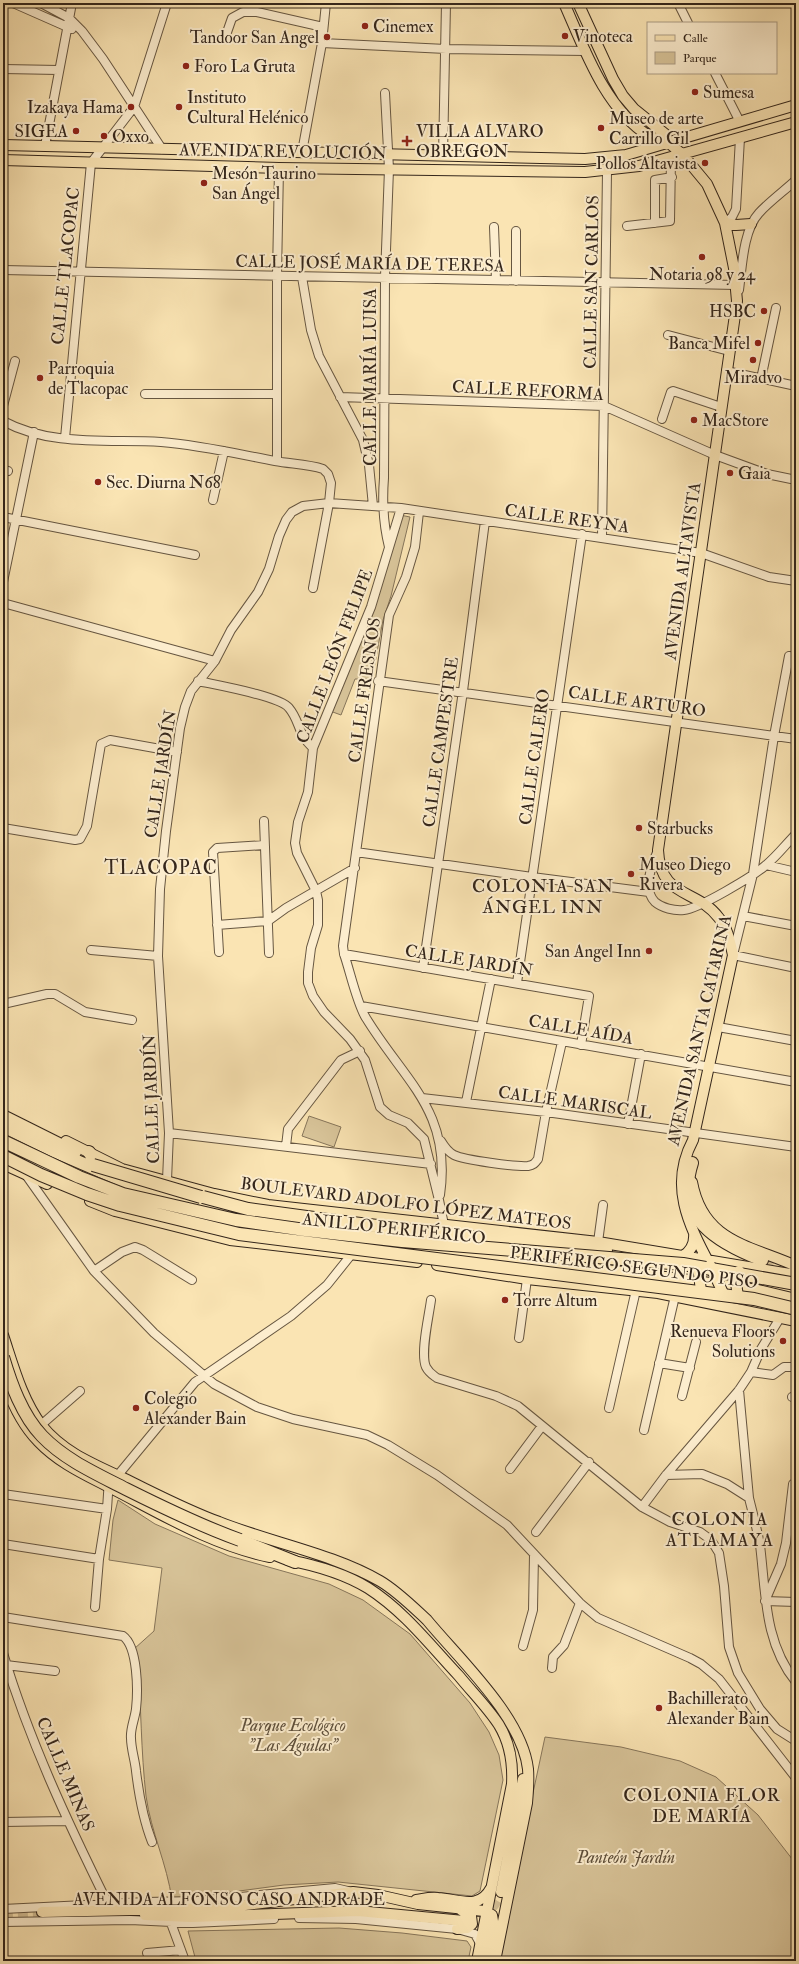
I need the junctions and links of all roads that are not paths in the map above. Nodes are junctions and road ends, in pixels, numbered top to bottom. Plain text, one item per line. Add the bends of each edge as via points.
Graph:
1 (13, 3) edge
2 (41, 3) edge
3 (72, 3) edge
4 (167, 3) edge
5 (326, 3) edge
6 (446, 3) edge
7 (564, 3) edge
8 (578, 3) edge
9 (678, 3) edge
10 (69, 18) junction
11 (688, 22) edge
12 (588, 25) junction
13 (323, 27) junction
14 (67, 28) junction
15 (82, 31) junction
16 (577, 32) junction
17 (225, 38) dead end
18 (322, 43) junction
19 (446, 49) junction
20 (586, 50) junction
21 (3, 69) edge
22 (59, 70) junction
23 (716, 74) edge
24 (385, 93) dead end
25 (796, 105) edge
26 (134, 107) junction
27 (740, 122) junction
28 (796, 122) edge
29 (740, 138) junction
30 (670, 143) junction
31 (3, 145) edge
32 (45, 146) junction
33 (101, 148) junction
34 (162, 149) junction
35 (216, 150) junction
36 (302, 152) junction
37 (389, 153) junction
38 (683, 155) junction
39 (443, 156) junction
40 (672, 158) junction
41 (3, 160) edge
42 (91, 163) junction
43 (216, 166) junction
44 (278, 168) junction
45 (389, 169) junction
46 (607, 171) junction
47 (672, 177) junction
48 (796, 180) edge
49 (655, 223) junction
50 (725, 223) junction
51 (751, 224) junction
52 (627, 226) dead end
53 (494, 227) dead end
54 (516, 231) dead end
55 (3, 270) edge
56 (79, 272) junction
57 (277, 276) junction
58 (302, 277) junction
59 (385, 278) junction
60 (496, 280) junction
61 (516, 281) junction
62 (607, 284) junction
63 (736, 285) junction
64 (737, 301) junction
65 (776, 308) dead end
66 (668, 335) dead end
67 (729, 351) junction
68 (15, 360) dead end
69 (726, 371) junction
70 (761, 379) junction
71 (796, 386) edge
72 (145, 394) dead end
73 (277, 394) junction
74 (340, 397) junction
75 (385, 398) junction
76 (3, 406) edge
77 (604, 406) junction
78 (721, 407) junction
79 (662, 419) dead end
80 (3, 421) edge
81 (34, 432) junction
82 (64, 438) junction
83 (224, 451) junction
84 (715, 456) junction
85 (278, 461) junction
86 (796, 480) edge
87 (214, 500) dead end
88 (329, 502) junction
89 (373, 506) junction
90 (382, 506) junction
91 (401, 508) junction
92 (419, 512) junction
93 (3, 517) edge
94 (16, 520) junction
95 (485, 521) junction
96 (582, 534) junction
97 (602, 538) junction
98 (389, 547) junction
99 (701, 553) junction
100 (195, 555) dead end
101 (796, 581) edge
102 (3, 582) edge
103 (313, 588) dead end
104 (3, 603) edge
105 (792, 657) edge
106 (215, 661) junction
107 (198, 681) junction
108 (378, 681) junction
109 (463, 692) junction
110 (557, 705) junction
111 (678, 722) junction
112 (774, 736) junction
113 (796, 739) edge
114 (313, 748) junction
115 (177, 752) junction
116 (264, 821) dead end
117 (3, 828) edge
118 (796, 834) edge
119 (264, 845) junction
120 (658, 850) junction
121 (356, 852) junction
122 (438, 864) junction
123 (766, 866) junction
124 (354, 868) junction
125 (796, 872) edge
126 (753, 874) junction
127 (532, 877) junction
128 (316, 891) junction
129 (649, 892) junction
130 (702, 904) junction
131 (743, 916) junction
132 (268, 921) junction
133 (217, 925) junction
134 (796, 926) edge
135 (91, 950) dead end
136 (219, 952) dead end
137 (269, 953) dead end
138 (344, 954) junction
139 (733, 955) junction
140 (158, 956) junction
141 (422, 968) junction
142 (796, 968) edge
143 (491, 979) junction
144 (517, 983) junction
145 (3, 1004) edge
146 (361, 1006) junction
147 (132, 1020) dead end
148 (482, 1027) junction
149 (718, 1027) junction
150 (796, 1041) edge
151 (562, 1042) junction
152 (581, 1045) junction
153 (360, 1052) junction
154 (641, 1054) junction
155 (710, 1067) junction
156 (796, 1082) edge
157 (422, 1098) junction
158 (466, 1102) junction
159 (3, 1110) edge
160 (546, 1112) junction
161 (3, 1116) edge
162 (628, 1124) junction
163 (3, 1125) edge
164 (169, 1133) junction
165 (693, 1136) junction
166 (3, 1137) edge
167 (3, 1141) edge
168 (441, 1141) junction
169 (286, 1146) junction
170 (796, 1147) edge
171 (89, 1152) junction
172 (3, 1156) edge
173 (692, 1163) junction
174 (3, 1164) edge
175 (431, 1164) junction
176 (98, 1168) junction
177 (26, 1175) junction
178 (167, 1180) junction
179 (232, 1199) junction
180 (439, 1200) junction
181 (144, 1201) junction
182 (603, 1205) dead end
183 (245, 1214) junction
184 (387, 1219) junction
185 (157, 1222) junction
186 (444, 1225) junction
187 (692, 1227) junction
188 (373, 1232) junction
189 (602, 1246) junction
190 (351, 1255) junction
191 (683, 1256) junction
192 (762, 1260) tunnel mouth
193 (696, 1262) junction
194 (708, 1262) junction
195 (796, 1266) edge
196 (751, 1267) junction
197 (94, 1271) junction
198 (583, 1275) dead end
199 (796, 1275) edge
200 (527, 1279) junction
201 (192, 1280) dead end
202 (555, 1281) junction
203 (796, 1284) edge
204 (796, 1289) edge
205 (636, 1290) junction
206 (675, 1296) junction
207 (701, 1296) junction
208 (431, 1300) dead end
209 (796, 1300) edge
210 (730, 1307) junction
211 (796, 1309) edge
212 (746, 1310) junction
213 (780, 1318) junction
214 (796, 1321) edge
215 (3, 1335) edge
216 (519, 1338) dead end
217 (696, 1342) dead end
218 (3, 1357) edge
219 (659, 1363) junction
220 (796, 1367) edge
221 (690, 1368) junction
222 (751, 1372) junction
223 (203, 1375) junction
224 (3, 1378) edge
225 (739, 1390) junction
226 (80, 1391) dead end
227 (682, 1396) dead end
228 (609, 1408) dead end
229 (41, 1425) junction
230 (542, 1426) junction
231 (644, 1430) dead end
232 (589, 1462) junction
233 (510, 1469) dead end
234 (666, 1475) junction
235 (120, 1477) junction
236 (793, 1484) dead end
237 (107, 1486) junction
238 (116, 1491) junction
239 (3, 1494) edge
240 (749, 1498) junction
241 (642, 1507) junction
242 (107, 1509) junction
243 (536, 1532) dead end
244 (3, 1544) edge
245 (534, 1554) junction
246 (99, 1559) junction
247 (295, 1562) junction
248 (765, 1601) junction
249 (796, 1602) edge
250 (580, 1603) junction
251 (95, 1607) dead end
252 (3, 1617) edge
253 (524, 1646) dead end
254 (3, 1653) edge
255 (6, 1665) junction
256 (552, 1668) dead end
257 (55, 1671) dead end
258 (796, 1682) edge
259 (796, 1741) edge
260 (522, 1751) junction
261 (796, 1778) edge
262 (68, 1821) junction
263 (3, 1822) edge
264 (152, 1842) dead end
265 (493, 1884) junction
266 (353, 1892) junction
267 (501, 1892) tunnel mouth
268 (409, 1902) junction
269 (108, 1904) junction
270 (3, 1909) edge
271 (459, 1910) junction
272 (293, 1913) junction
273 (488, 1913) junction
274 (275, 1916) junction
275 (303, 1918) junction
276 (464, 1921) tunnel mouth
277 (3, 1922) edge
278 (171, 1922) junction
279 (457, 1929) junction
280 (481, 1945) junction
281 (181, 1950) junction
282 (147, 1953) dead end
283 (185, 1961) edge
284 (477, 1961) edge
285 (487, 1961) edge
286 (495, 1961) edge

1 - 14 street
2 - 10 street
3 - 10 street
4 - 26 street, CALLE TLACOPAC
5 - 13 street
6 - 19 street
7 - 16 main road
8 - 12 main road
9 - 11 street
10 - 14 street
10 - 15 street
12 - 16 main road
12 - 30 main road via 623,96 634,110 665,134
13 - 17 street via 257,12 243,12 232,18
13 - 18 street
14 - 15 street
14 - 22 street
15 - 26 street
16 - 20 main road
18 - 19 street
18 - 36 street
19 - 20 street
19 - 39 street
20 - 30 main road via 601,84 625,116 650,136
21 - 22 street
22 - 32 street
23 - 27 street
24 - 37 street, CALLE MARÍA LUISA
25 - 27 main road, AVENIDA REVOLUCIÓN
26 - 33 street, CALLE TLACOPAC
26 - 34 street
27 - 30 main road, AVENIDA REVOLUCIÓN
28 - 29 main road, AVENIDA REVOLUCIÓN
29 - 38 main road, AVENIDA REVOLUCIÓN
29 - 50 street via 736,209
30 - 38 main road
30 - 39 main road, AVENIDA REVOLUCIÓN via 626,155 592,159
31 - 32 main road, AVENIDA REVOLUCIÓN
32 - 33 main road, AVENIDA REVOLUCIÓN
33 - 34 main road, AVENIDA REVOLUCIÓN
33 - 42 street, CALLE TLACOPAC
34 - 35 main road, AVENIDA REVOLUCIÓN
35 - 36 main road, AVENIDA REVOLUCIÓN
35 - 43 main road
36 - 37 main road, AVENIDA REVOLUCIÓN
37 - 39 main road, AVENIDA REVOLUCIÓN
37 - 45 street, CALLE MARÍA LUISA
38 - 40 main road, AVENIDA REVOLUCIÓN
38 - 50 main road via 707,184
40 - 46 main road, AVENIDA REVOLUCIÓN
40 - 47 street
41 - 42 main road, AVENIDA REVOLUCIÓN
42 - 43 main road, AVENIDA REVOLUCIÓN
42 - 56 street, CALLE TLACOPAC
43 - 44 main road, AVENIDA REVOLUCIÓN
44 - 45 main road, AVENIDA REVOLUCIÓN
44 - 57 street
45 - 46 main road, AVENIDA REVOLUCIÓN
45 - 59 street, CALLE MARÍA LUISA
46 - 62 street, CALLE SAN CARLOS
47 - 49 street via 670,221
47 - 49 street via 655,180
48 - 51 street, AVENIDA ALTAVISTA via 758,213
49 - 52 street
50 - 51 main road
50 - 63 main road via 731,244
51 - 64 street, AVENIDA ALTAVISTA
53 - 60 street
54 - 61 street
55 - 56 street, CALLE JOSÉ MARÍA DE TERESA
56 - 57 street, CALLE JOSÉ MARÍA DE TERESA
56 - 82 street, CALLE TLACOPAC
57 - 58 street, CALLE JOSÉ MARÍA DE TERESA
57 - 73 street
58 - 59 street, CALLE JOSÉ MARÍA DE TERESA
58 - 74 street via 311,330 319,356
59 - 60 street, CALLE JOSÉ MARÍA DE TERESA
59 - 75 street, CALLE MARÍA LUISA
60 - 61 street, CALLE JOSÉ MARÍA DE TERESA
61 - 62 street, CALLE JOSÉ MARÍA DE TERESA
62 - 63 street, CALLE JOSÉ MARÍA DE TERESA
62 - 77 street, CALLE SAN CARLOS
63 - 64 main road
64 - 67 main road, AVENIDA ALTAVISTA
65 - 70 street
66 - 67 street
67 - 69 main road, AVENIDA ALTAVISTA
68 - 76 street
69 - 70 street
69 - 78 main road, AVENIDA ALTAVISTA
70 - 71 street
72 - 73 street
73 - 85 street
74 - 75 street, CALLE REFORMA
74 - 89 street via 363,440 369,466
75 - 77 street, CALLE REFORMA
75 - 90 street, CALLE MARÍA LUISA
77 - 84 street, CALLE REFORMA
77 - 97 street, CALLE SAN CARLOS
78 - 79 street via 673,391
78 - 84 main road, AVENIDA ALTAVISTA
80 - 81 street via 15,428
81 - 82 street
81 - 94 street
82 - 83 street via 87,441 162,442
83 - 85 street
83 - 87 street
84 - 86 street, CALLE REFORMA via 767,474
84 - 99 main road, AVENIDA ALTAVISTA
85 - 88 street via 323,469 331,483
88 - 89 street, CALLE REYNA
88 - 103 street
88 - 106 street, CALLE JARDÍN via 303,506 292,512 286,520 258,592 231,630
89 - 90 street, CALLE REYNA
90 - 91 street, CALLE REYNA
90 - 98 street
91 - 92 street, CALLE REYNA
91 - 98 street, CALLE LEÓN FELIPE
92 - 95 street, CALLE REYNA
92 - 108 street, CALLE FRESNOS via 415,547 406,577 389,615
93 - 94 street
94 - 100 street
94 - 102 street
95 - 96 street, CALLE REYNA
95 - 109 street, CALLE CAMPESTRE
96 - 97 street, CALLE REYNA
96 - 110 street, CALLE CALERO
97 - 99 street, CALLE REYNA
98 - 114 street, CALLE LEÓN FELIPE via 371,607
99 - 101 street, CALLE REYNA via 769,577
99 - 111 main road, AVENIDA ALTAVISTA
104 - 106 street
105 - 112 street, AVENIDA SANTA CATARINA
106 - 107 street, CALLE JARDÍN
107 - 114 street via 268,697 289,707 300,734
107 - 115 street, CALLE JARDÍN via 185,706
108 - 109 street, CALLE ARTURO
108 - 121 street, CALLE FRESNOS
109 - 110 street, CALLE ARTURO
109 - 122 street, CALLE CAMPESTRE
110 - 111 street, CALLE ARTURO
110 - 127 street, CALLE CALERO
111 - 112 street, CALLE ARTURO
111 - 120 main road, AVENIDA ALTAVISTA
112 - 113 street, CALLE ARTURO
112 - 126 street, AVENIDA SANTA CATARINA
114 - 128 street, CALLE LEÓN FELIPE via 308,792 298,822 295,843 303,867
115 - 117 street via 104,741 101,744 86,826 80,839
115 - 140 street, CALLE JARDÍN via 160,889
116 - 119 street
118 - 123 street
119 - 132 street
119 - 133 street via 217,848 213,852
120 - 129 street
120 - 130 main road, AVENIDA ALTAVISTA via 664,877 680,891
121 - 122 street
121 - 124 street, CALLE FRESNOS
122 - 127 street
122 - 141 street, CALLE CAMPESTRE
123 - 125 street
123 - 126 street
124 - 128 street
124 - 138 street, CALLE FRESNOS
126 - 130 street
126 - 131 street, AVENIDA SANTA CATARINA
127 - 129 street
127 - 144 street, CALLE CALERO
128 - 132 street
128 - 153 street, CALLE LEÓN FELIPE via 318,924 311,948 308,983 324,1012 343,1030
129 - 130 street via 659,905 674,910 684,910
130 - 139 main road, AVENIDA ALTAVISTA via 723,924
131 - 134 street
131 - 139 street, AVENIDA SANTA CATARINA
132 - 133 street
132 - 137 street
133 - 136 street
135 - 140 street
138 - 141 street, CALLE JARDÍN
138 - 146 street
139 - 142 street
139 - 149 main road, AVENIDA SANTA CATARINA
140 - 164 street, CALLE JARDÍN
141 - 143 street, CALLE JARDÍN
143 - 144 street, CALLE JARDÍN
143 - 148 street
144 - 152 street, CALLE JARDÍN via 589,996
145 - 147 street via 55,994 85,1012
146 - 148 street, CALLE AÍDA
146 - 157 street via 365,1017
148 - 151 street, CALLE AÍDA
148 - 158 street
149 - 150 street
149 - 155 main road, AVENIDA SANTA CATARINA
151 - 152 street, CALLE AÍDA
151 - 160 street
152 - 154 street, CALLE AÍDA
153 - 169 street via 341,1060 288,1130
153 - 175 street, CALLE LEÓN FELIPE via 380,1107 384,1112 408,1123 417,1131 427,1147
154 - 155 street, CALLE AÍDA
154 - 162 street
155 - 156 street, CALLE AÍDA
155 - 165 main road, AVENIDA SANTA CATARINA
157 - 158 street, CALLE MARISCAL
157 - 168 street
158 - 160 street, CALLE MARISCAL
159 - 171 main road, BOULEVARD ADOLFO LÓPEZ MATEOS
160 - 162 street, CALLE MARISCAL
160 - 168 street via 538,1159 535,1164 528,1166 472,1160 454,1155
161 - 176 highway via 80,1155
162 - 165 street, CALLE MARISCAL
163 - 176 highway
164 - 169 street
164 - 178 street, CALLE JARDÍN
165 - 170 street, CALLE MARISCAL
165 - 173 main road
165 - 187 main road, AVENIDA SANTA CATARINA via 683,1166 681,1190 683,1204
166 - 181 highway, ANILLO PERIFÉRICO
167 - 203 highway, PERIFÉRICO SEGUNDO PISO, bridge via 79,1177 123,1194 236,1220 402,1241 683,1264
168 - 180 street via 443,1172
169 - 175 street
171 - 176 highway
171 - 178 main road, BOULEVARD ADOLFO LÓPEZ MATEOS via 122,1169
172 - 211 highway, PERIFÉRICO SEGUNDO PISO, bridge via 41,1175 107,1201 238,1234 754,1299
173 - 192 highway via 688,1176 688,1196 701,1222 734,1249
173 - 195 main road via 692,1183 697,1203 716,1230 739,1244
174 - 177 main road
175 - 180 street, CALLE LEÓN FELIPE
176 - 183 highway, ANILLO PERIFÉRICO via 142,1189 224,1211
176 - 189 highway, bridge via 248,1209 477,1238
177 - 185 main road via 115,1211
177 - 197 street
178 - 179 main road, BOULEVARD ADOLFO LÓPEZ MATEOS
179 - 183 highway
179 - 184 main road, BOULEVARD ADOLFO LÓPEZ MATEOS
180 - 186 street, CALLE LEÓN FELIPE
181 - 185 highway
181 - 209 highway, ANILLO PERIFÉRICO via 229,1225 682,1280 758,1291
182 - 189 street
183 - 188 highway, ANILLO PERIFÉRICO
184 - 186 main road, BOULEVARD ADOLFO LÓPEZ MATEOS
184 - 188 highway
185 - 190 main road via 230,1240
186 - 189 main road, BOULEVARD ADOLFO LÓPEZ MATEOS
187 - 191 main road via 693,1244
187 - 194 main road, AVENIDA SANTA CATARINA
188 - 204 highway, ANILLO PERIFÉRICO via 744,1278
189 - 191 main road, BOULEVARD ADOLFO LÓPEZ MATEOS
190 - 200 main road via 442,1265
190 - 223 street via 327,1285 291,1316
191 - 193 main road, BOULEVARD ADOLFO LÓPEZ MATEOS
193 - 194 main road, BOULEVARD ADOLFO LÓPEZ MATEOS
193 - 207 main road, bridge
194 - 196 main road, BOULEVARD ADOLFO LÓPEZ MATEOS
194 - 210 main road, AVENIDA SANTA CATARINA, bridge
196 - 199 main road, BOULEVARD ADOLFO LÓPEZ MATEOS
196 - 212 main road, bridge via 739,1271 735,1277 738,1296
197 - 201 street via 122,1252 135,1247
197 - 223 street via 154,1333
198 - 202 highway
200 - 202 main road
200 - 216 street
202 - 205 main road
205 - 206 main road
205 - 228 street
206 - 207 main road
206 - 219 street
207 - 210 main road
208 - 230 street via 424,1338 425,1366 429,1372 437,1378 496,1396 518,1406
210 - 212 main road
212 - 213 main road
213 - 214 main road
213 - 222 street via 761,1349
215 - 229 main road via 26,1399
217 - 221 street
218 - 247 highway, bridge via 26,1414 41,1435 62,1454 172,1512
219 - 221 street
219 - 231 street
220 - 222 street via 784,1367 773,1375
221 - 227 street
222 - 225 street
223 - 235 street
223 - 245 street via 257,1407 293,1419 367,1435 388,1445 478,1503 507,1525
224 - 237 main road via 19,1416 37,1440 70,1467
225 - 234 street
225 - 240 street
226 - 229 street
229 - 235 main road via 67,1450
230 - 232 street
230 - 233 street
232 - 241 street
232 - 243 street
234 - 240 street via 702,1474 727,1484
234 - 241 street
235 - 237 street via 109,1479
235 - 238 main road via 114,1483
235 - 260 main road via 218,1522 360,1571 381,1582 426,1620 490,1694 508,1717
236 - 248 street via 781,1564
237 - 238 main road
237 - 242 street
238 - 247 main road via 176,1523 228,1545
239 - 242 street
240 - 248 street via 760,1545
241 - 259 street via 670,1522 700,1532 716,1546 724,1586 729,1647 738,1673 760,1709 777,1729
242 - 246 street
244 - 246 street
245 - 250 street
245 - 253 street via 533,1610
246 - 251 street
247 - 265 main road via 350,1579 380,1596 409,1620 499,1725 508,1745 512,1772
248 - 249 street
248 - 258 street via 772,1636 783,1663
250 - 256 street via 564,1645 553,1657
250 - 261 street via 606,1622 690,1658 711,1671
252 - 264 street via 123,1636 128,1640 134,1657 137,1696 130,1737 138,1794
254 - 255 street, CALLE MINAS
255 - 257 street
255 - 262 street, CALLE MINAS
260 - 267 main road via 524,1775
260 - 286 main road via 528,1769 527,1803
262 - 263 street
262 - 269 street, CALLE MINAS
265 - 268 main road via 479,1901 437,1898
265 - 273 main road
266 - 268 main road, AVENIDA ALFONSO CASO ANDRADE
266 - 269 street via 335,1888 197,1901
266 - 274 main road, AVENIDA ALFONSO CASO ANDRADE via 221,1908 43,1914
268 - 271 main road, AVENIDA ALFONSO CASO ANDRADE
269 - 270 street
271 - 273 main road, AVENIDA ALFONSO CASO ANDRADE via 480,1910
271 - 279 main road via 468,1912 472,1921 470,1926
272 - 274 main road, AVENIDA ALFONSO CASO ANDRADE
272 - 275 main road
272 - 276 main road, AVENIDA ALFONSO CASO ANDRADE via 358,1911
273 - 280 main road
273 - 285 main road via 492,1915 494,1928
274 - 275 street
274 - 278 street via 221,1922
275 - 279 street via 356,1919
277 - 278 street
278 - 281 street
279 - 280 street via 475,1934
280 - 284 main road
281 - 282 street
281 - 283 street

